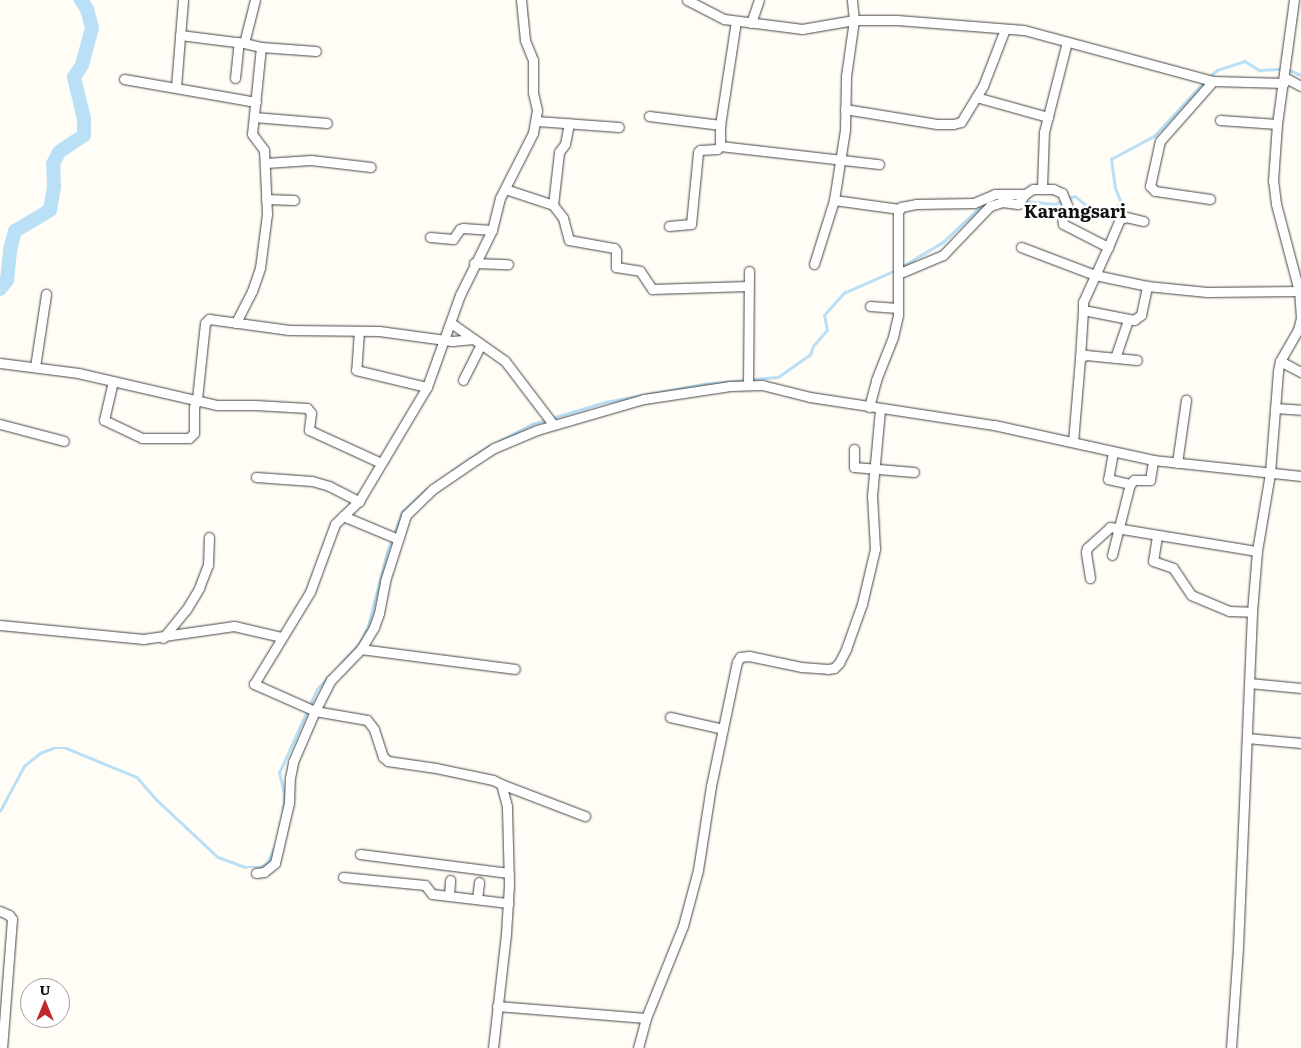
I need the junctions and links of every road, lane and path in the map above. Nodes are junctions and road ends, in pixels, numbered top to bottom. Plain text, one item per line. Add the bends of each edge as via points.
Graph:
1 (183, 0) edge
2 (255, 0) edge
3 (521, 0) edge
4 (687, 0) edge
5 (759, 0) edge
6 (852, 0) edge
7 (1294, 0) edge
8 (854, 20) junction
9 (736, 21) junction
10 (751, 23) junction
11 (1005, 29) junction
12 (180, 35) junction
13 (242, 42) junction
14 (1068, 42) junction
15 (261, 47) junction
16 (316, 50) dead end
17 (1284, 74) junction
18 (235, 78) dead end
19 (124, 79) dead end
20 (1212, 81) junction
21 (1301, 86) edge
22 (176, 87) junction
23 (976, 97) junction
24 (256, 102) junction
25 (845, 109) junction
26 (649, 116) dead end
27 (254, 117) junction
28 (1048, 117) junction
29 (1220, 120) dead end
30 (537, 121) junction
31 (327, 123) dead end
32 (569, 123) junction
33 (1276, 124) junction
34 (720, 126) junction
35 (619, 127) dead end
36 (720, 146) junction
37 (840, 161) junction
38 (266, 162) junction
39 (879, 164) dead end
40 (371, 167) dead end
41 (1042, 188) junction
42 (505, 189) junction
43 (996, 198) junction
44 (266, 199) junction
45 (1210, 199) dead end
46 (294, 200) dead end
47 (834, 200) junction
48 (552, 205) junction
49 (899, 209) junction
50 (1144, 221) dead end
51 (669, 226) dead end
52 (492, 230) junction
53 (430, 237) dead end
54 (1021, 247) dead end
55 (1108, 247) junction
56 (474, 263) junction
57 (508, 264) dead end
58 (814, 264) dead end
59 (749, 271) dead end
60 (900, 271) junction
61 (1096, 275) junction
62 (748, 286) junction
63 (1147, 286) junction
64 (1299, 291) junction
65 (46, 294) dead end
66 (870, 306) dead end
67 (898, 308) junction
68 (1083, 310) junction
69 (1128, 320) junction
70 (236, 323) junction
71 (451, 323) junction
72 (359, 331) junction
73 (445, 340) junction
74 (477, 342) junction
75 (1080, 358) junction
76 (1115, 358) junction
77 (1137, 360) dead end
78 (1280, 361) junction
79 (0, 363) edge
80 (35, 367) junction
81 (1301, 372) edge
82 (462, 380) dead end
83 (113, 381) junction
84 (747, 381) junction
85 (427, 387) junction
86 (197, 399) junction
87 (1186, 400) dead end
88 (869, 407) junction
89 (1275, 408) junction
90 (880, 409) junction
91 (1301, 410) edge
92 (550, 419) junction
93 (0, 424) edge
94 (64, 441) dead end
95 (1073, 442) junction
96 (854, 450) dead end
97 (1113, 452) junction
98 (1153, 460) junction
99 (381, 462) junction
100 (1177, 463) junction
101 (875, 468) junction
102 (914, 472) dead end
103 (1270, 473) junction
104 (1301, 476) edge
105 (256, 477) dead end
106 (1130, 484) junction
107 (359, 501) junction
108 (343, 516) junction
109 (1118, 528) junction
110 (1157, 536) junction
111 (209, 537) dead end
112 (394, 538) junction
113 (1257, 551) junction
114 (1112, 555) dead end
115 (1090, 578) dead end
116 (1252, 612) junction
117 (0, 625) edge
118 (281, 637) junction
119 (163, 638) junction
120 (361, 649) junction
121 (515, 669) dead end
122 (1249, 683) junction
123 (1301, 688) edge
124 (311, 709) junction
125 (670, 717) dead end
126 (723, 730) junction
127 (1247, 738) junction
128 (1301, 743) edge
129 (501, 784) junction
130 (584, 816) dead end
131 (360, 854) dead end
132 (256, 873) dead end
133 (509, 873) junction
134 (343, 877) dead end
135 (450, 880) dead end
136 (479, 882) dead end
137 (449, 896) junction
138 (477, 898) junction
139 (508, 902) junction
140 (0, 911) edge
141 (498, 1006) junction
142 (646, 1018) junction
143 (2, 1048) edge
144 (493, 1048) edge
145 (638, 1048) edge
146 (1231, 1048) edge

1 - 12 street
2 - 13 street
3 - 30 street via 526,40 533,60
4 - 9 street via 724,19
5 - 10 street
6 - 8 street
7 - 17 street
8 - 10 street via 802,29
8 - 11 street via 897,20
8 - 25 street
9 - 10 street
9 - 34 street
11 - 14 street via 1024,30
11 - 23 street
12 - 13 street
12 - 22 street
13 - 15 street
13 - 18 street
14 - 20 street
14 - 28 street
15 - 16 street
15 - 24 street
17 - 20 street
17 - 21 street
17 - 33 street
19 - 22 street
20 - 45 street via 1160,141 1150,186 1155,191
22 - 24 street
23 - 25 street via 961,122 954,124
23 - 28 street
24 - 27 street
25 - 37 street
26 - 34 street
27 - 31 street
27 - 38 street via 253,138 264,150
28 - 41 street via 1043,139
29 - 33 street
30 - 32 street
30 - 42 street
32 - 35 street
32 - 48 street via 565,144 559,152
33 - 64 street via 1273,155 1276,204
34 - 36 street
36 - 37 street
36 - 51 street via 698,152 691,224
37 - 39 street
37 - 47 street
38 - 40 street via 311,160
38 - 44 street
41 - 43 street via 1018,204
41 - 55 street via 1062,193 1068,206 1062,220
42 - 48 street
42 - 52 street
43 - 49 street via 974,203 908,205
43 - 60 street via 943,255
44 - 46 street
44 - 70 street via 260,268
47 - 49 street
47 - 58 street
48 - 62 street via 562,218 569,240 614,248 616,266 640,271 652,288
49 - 60 street
50 - 55 street via 1120,219
52 - 53 street via 463,228 452,239
52 - 56 street
54 - 61 street
55 - 61 street
56 - 57 street
56 - 71 street
59 - 62 street
60 - 67 street
61 - 63 street
61 - 68 street via 1083,302
62 - 84 street
63 - 64 street via 1216,292
63 - 69 street via 1140,315
64 - 78 street via 1301,318 1298,330
65 - 80 street
66 - 67 street
67 - 88 street via 894,337
68 - 69 street
68 - 75 street
69 - 76 street
70 - 72 street via 289,330
70 - 86 street via 209,319 205,323
71 - 73 street
71 - 74 street
72 - 73 street
72 - 85 street via 356,370
73 - 74 street
73 - 85 street
74 - 82 street
74 - 92 street via 505,361
75 - 76 street via 1086,355
75 - 95 street
76 - 77 street
78 - 81 street
78 - 89 street
79 - 80 street
80 - 83 street via 78,372
83 - 86 street
83 - 86 street via 103,419 128,434 142,438 181,439 192,436
84 - 88 street via 810,397
84 - 92 street
85 - 99 street
86 - 99 street via 217,405 307,408 311,413 309,430
87 - 100 street
88 - 90 street
89 - 91 street
89 - 103 street
90 - 95 street via 994,425
90 - 101 street
92 - 112 street via 494,448 433,489 406,515
93 - 94 street
95 - 97 street
96 - 101 street via 854,467
97 - 98 street
97 - 106 street via 1108,479
98 - 100 street
98 - 106 street via 1150,480 1134,480
99 - 107 street
100 - 103 street
101 - 102 street
101 - 126 street via 873,560 862,604 838,663 828,669 740,657
103 - 104 street
103 - 113 street
105 - 107 street via 312,481
106 - 109 street
107 - 108 street
108 - 112 street
108 - 118 street via 332,531 310,592
109 - 110 street
109 - 114 street
109 - 115 street via 1110,527 1087,548
110 - 113 street
110 - 116 street via 1153,561 1173,568 1191,595 1226,610
111 - 119 street via 206,571 190,604
112 - 120 street via 377,620
113 - 116 street
116 - 122 street
117 - 119 street via 122,638
118 - 119 street via 234,626
118 - 124 street via 254,684
120 - 121 street
120 - 124 street via 330,680
122 - 123 street
122 - 127 street
124 - 129 street via 367,720 374,729 383,757 388,761 436,768
124 - 132 street via 293,762 289,803 275,863 264,872
125 - 126 street
126 - 142 street via 698,870 683,926
127 - 128 street
127 - 146 street
129 - 130 street
129 - 133 street via 507,806
131 - 133 street
133 - 139 street
134 - 137 street via 425,885 432,894
135 - 137 street
136 - 138 street
137 - 138 street
138 - 139 street
139 - 141 street
140 - 143 street via 12,919
141 - 142 street
141 - 144 street
142 - 145 street

